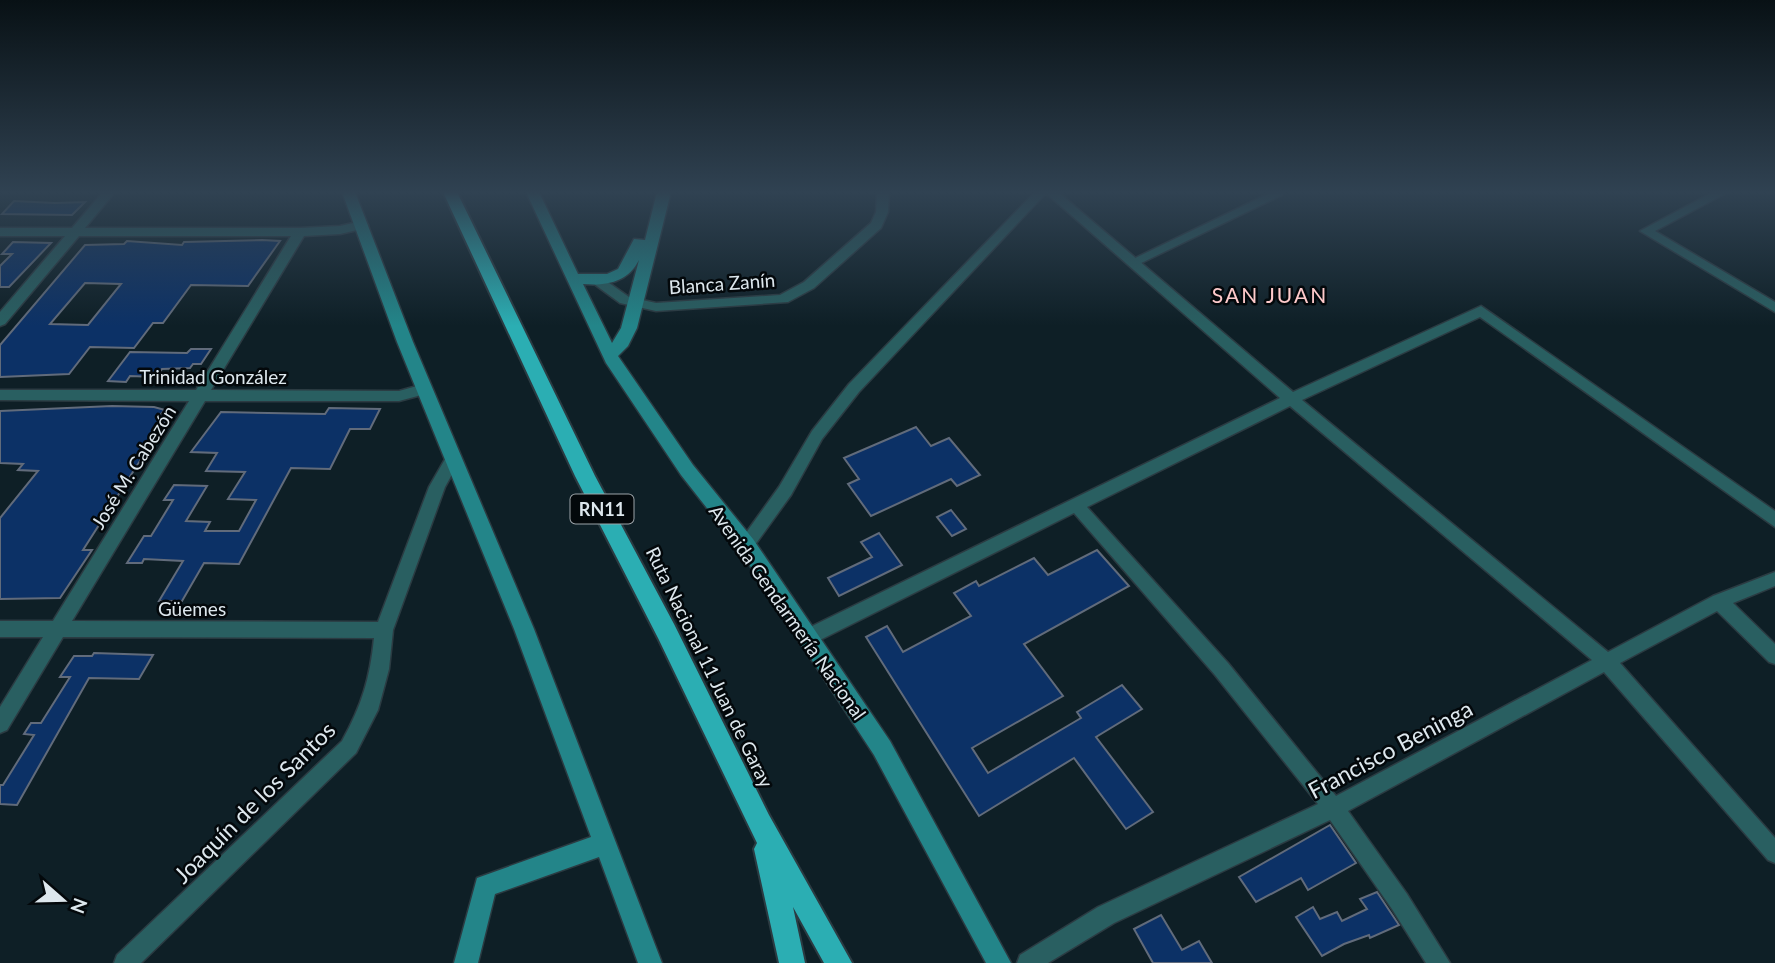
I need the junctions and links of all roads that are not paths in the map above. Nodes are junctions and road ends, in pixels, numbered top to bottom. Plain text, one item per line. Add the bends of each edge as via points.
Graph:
1 (71, 237) edge
2 (297, 237) edge
3 (367, 237) edge
4 (471, 237) edge
5 (553, 237) edge
6 (641, 237) edge
7 (652, 237) edge
8 (863, 237) edge
9 (998, 237) edge
10 (1103, 237) edge
11 (1187, 237) edge
12 (1656, 237) edge
13 (1133, 263) junction
14 (573, 278) junction
15 (597, 281) junction
16 (635, 303) junction
17 (1775, 308) edge
18 (0, 321) edge
19 (610, 355) junction
20 (424, 389) junction
21 (0, 395) edge
22 (203, 395) junction
23 (1291, 399) junction
24 (453, 458) junction
25 (1076, 505) junction
26 (1775, 520) edge
27 (746, 544) junction
28 (1775, 579) edge
29 (1719, 601) junction
30 (0, 629) edge
31 (59, 629) junction
32 (384, 630) junction
33 (806, 638) junction
34 (1775, 656) edge
35 (1607, 662) junction
36 (0, 724) edge
37 (1335, 807) junction
38 (760, 824) junction
39 (607, 843) junction
40 (1775, 853) edge
41 (125, 963) edge
42 (466, 963) edge
43 (650, 963) edge
44 (792, 963) edge
45 (839, 963) edge
46 (999, 963) edge
47 (1028, 963) edge
48 (1439, 963) edge

1 - 18 street
2 - 22 street, José M. Cabezón
3 - 20 main road
4 - 38 highway, Ruta Nacional 11 Juan de Garay / RN11
5 - 14 main road, Avenida Gendarmería Nacional
6 - 15 main road via 634,263 614,278
7 - 16 main road
8 - 16 street, Blanca Zanín via 795,295 668,308
9 - 27 street via 853,388
10 - 13 street
11 - 13 lane
12 - 17 street
13 - 23 street
14 - 15 main road
14 - 19 main road, Avenida Gendarmería Nacional
15 - 16 street
16 - 19 main road via 623,342
19 - 27 main road, Avenida Gendarmería Nacional via 687,470
20 - 22 street, Trinidad González via 399,396
20 - 24 main road
21 - 22 street, Trinidad González
22 - 31 street, José M. Cabezón
23 - 25 street
23 - 26 street via 1482,311
23 - 35 street
24 - 32 street, Joaquín de los Santos via 437,487
24 - 39 main road
25 - 33 street
25 - 37 street via 1183,622
27 - 33 main road, Avenida Gendarmería Nacional
28 - 29 street, Francisco Beninga
29 - 34 street
29 - 35 street, Francisco Beninga
30 - 31 street, Güemes
31 - 32 street, Güemes
31 - 36 street, José M. Cabezón
32 - 41 street, Joaquín de los Santos via 369,710 349,747
33 - 46 main road, Avenida Gendarmería Nacional via 882,747
35 - 37 street, Francisco Beninga
35 - 40 street
37 - 47 street, Francisco Beninga via 1106,915
37 - 48 street
38 - 44 highway, Ruta Nacional 11 Juan de Garay / RN11
38 - 45 highway, Ruta Nacional 11 Juan de Garay / RN11
39 - 42 main road via 485,886
39 - 43 main road

